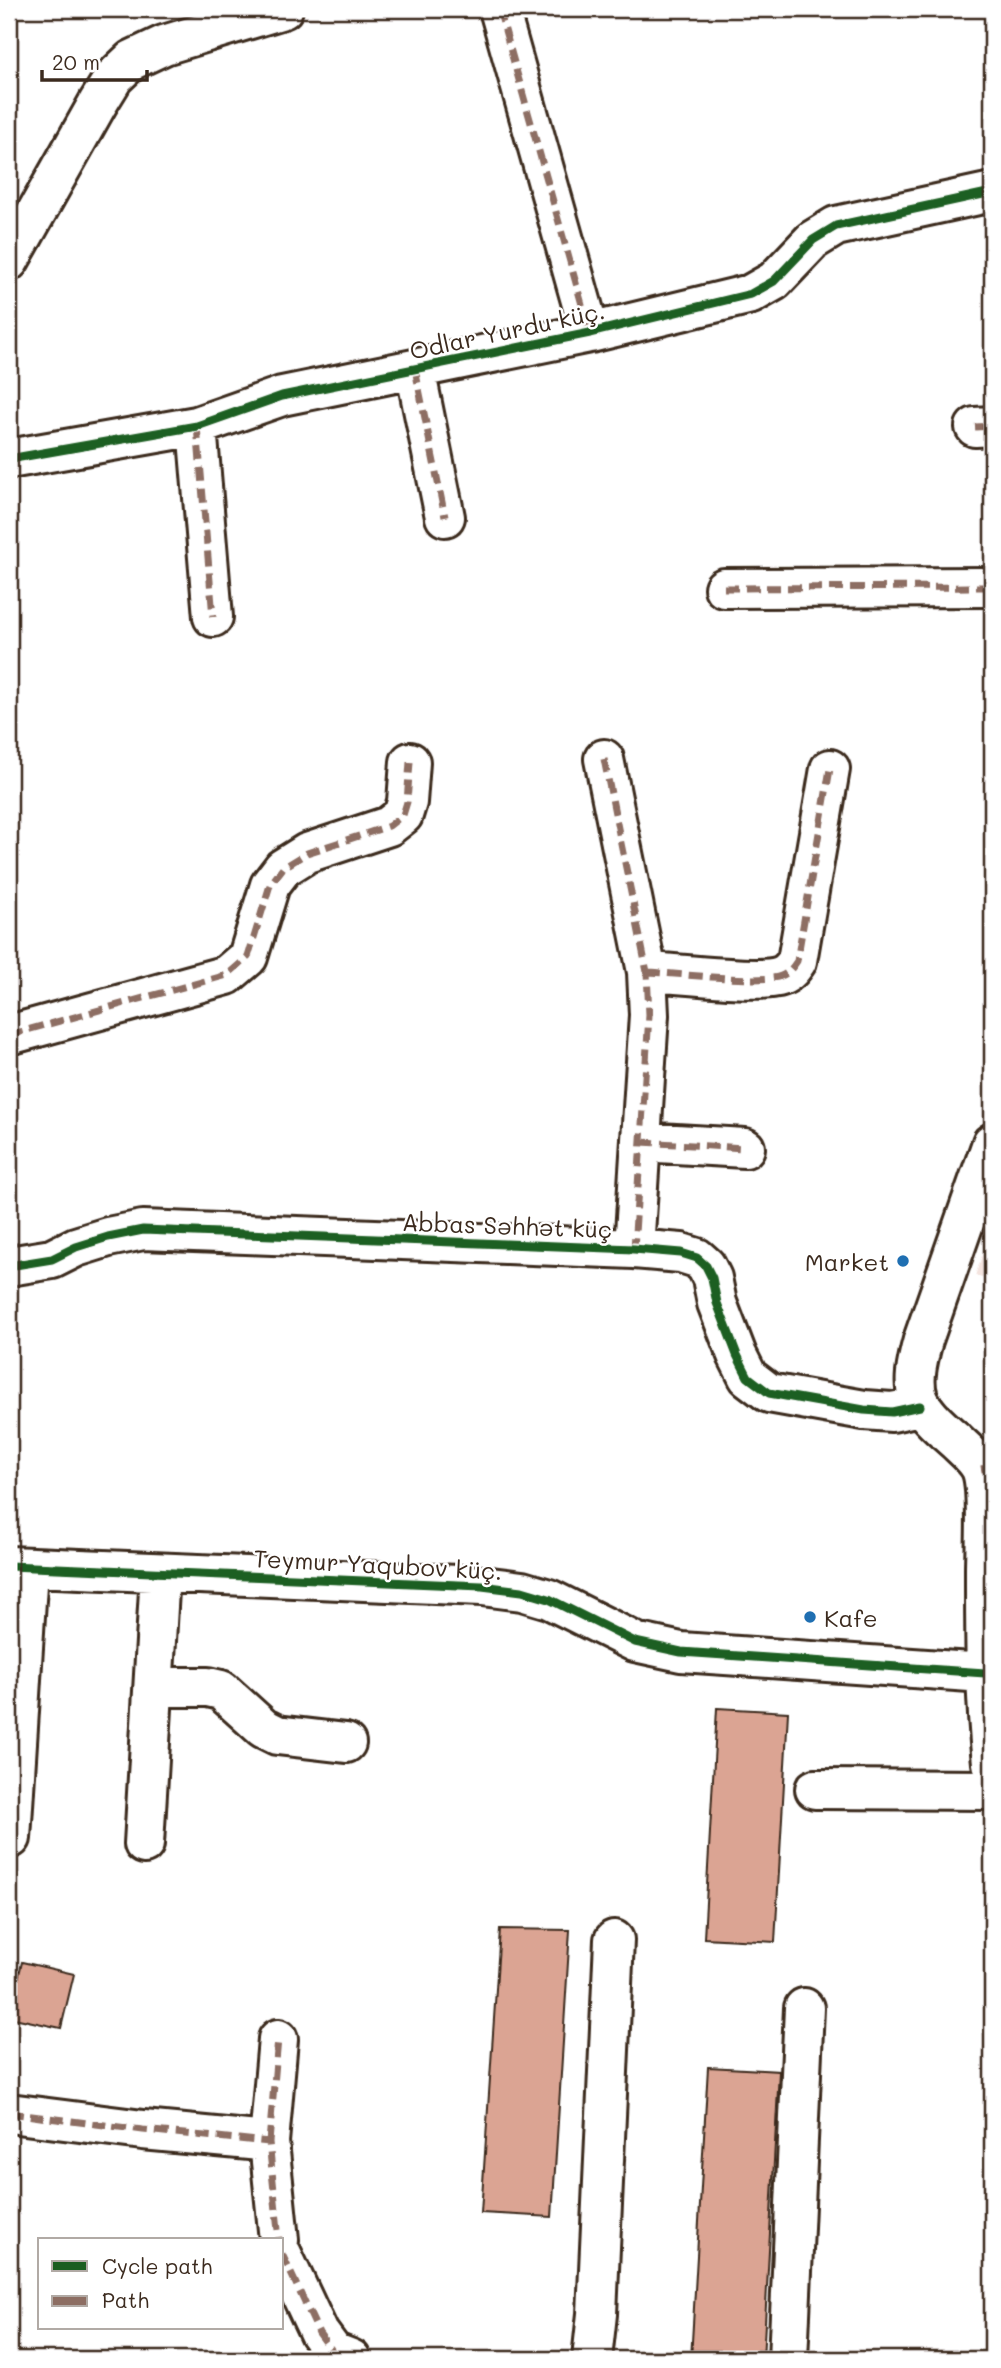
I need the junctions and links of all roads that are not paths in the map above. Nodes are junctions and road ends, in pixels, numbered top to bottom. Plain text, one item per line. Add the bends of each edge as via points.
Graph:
1 (284, 9) edge
2 (499, 9) edge
3 (992, 192) edge
4 (9, 261) edge
5 (590, 333) junction
6 (415, 369) junction
7 (197, 426) junction
8 (9, 459) edge
9 (445, 517) dead end
10 (992, 587) edge
11 (724, 588) dead end
12 (213, 617) dead end
13 (604, 759) dead end
14 (410, 762) dead end
15 (830, 769) dead end
16 (647, 972) junction
17 (9, 1035) edge
18 (641, 1142) junction
19 (992, 1143) edge
20 (745, 1148) dead end
21 (980, 1221) edge
22 (634, 1249) junction
23 (9, 1266) edge
24 (920, 1406) junction
25 (987, 1468) edge
26 (18, 1567) edge
27 (160, 1573) junction
28 (989, 1587) edge
29 (985, 1673) junction
30 (154, 1687) junction
31 (346, 1743) dead end
32 (992, 1763) edge
33 (814, 1789) dead end
34 (992, 1790) edge
35 (11, 1838) dead end
36 (144, 1844) dead end
37 (614, 1940) dead end
38 (804, 2008) dead end
39 (278, 2039) dead end
40 (9, 2113) edge
41 (268, 2142) junction
42 (279, 2238) edge
43 (284, 2258) edge
44 (351, 2359) edge
45 (592, 2359) edge
46 (788, 2359) edge

1 - 4 street via 164,45 132,60 114,77 98,103
2 - 5 street
3 - 5 street, Odlar Yurdu küç. via 836,226 814,240 774,281 751,294
5 - 6 street, Odlar Yurdu küç.
6 - 7 street, Odlar Yurdu küç. via 282,396
6 - 9 street
7 - 8 street, Odlar Yurdu küç.
7 - 12 street
10 - 11 street
13 - 16 street
14 - 17 street via 403,816 389,826 307,853 283,868 270,885 247,957 227,975
15 - 16 street via 797,961 790,970 760,979
16 - 18 street via 649,1015
18 - 20 street
18 - 22 street
19 - 21 street
21 - 24 street via 923,1340 916,1367
22 - 23 street, Abbas Səhhət küç via 143,1230 76,1247 52,1259
22 - 24 street, Abbas Səhhət küç via 689,1255 706,1266 737,1355 748,1377 769,1393 864,1410 892,1412
24 - 25 street
25 - 28 street
26 - 27 street, Teymur Yaqubov küç.
26 - 35 street
27 - 29 street, Teymur Yaqubov küç. via 482,1586 549,1599 635,1642 681,1652
27 - 30 street
28 - 29 street
29 - 32 street
30 - 31 street via 221,1690 277,1735
30 - 36 street
33 - 34 street
37 - 45 street
38 - 46 street
39 - 41 street
40 - 41 street
41 - 42 street
43 - 44 street via 319,2333 333,2352

